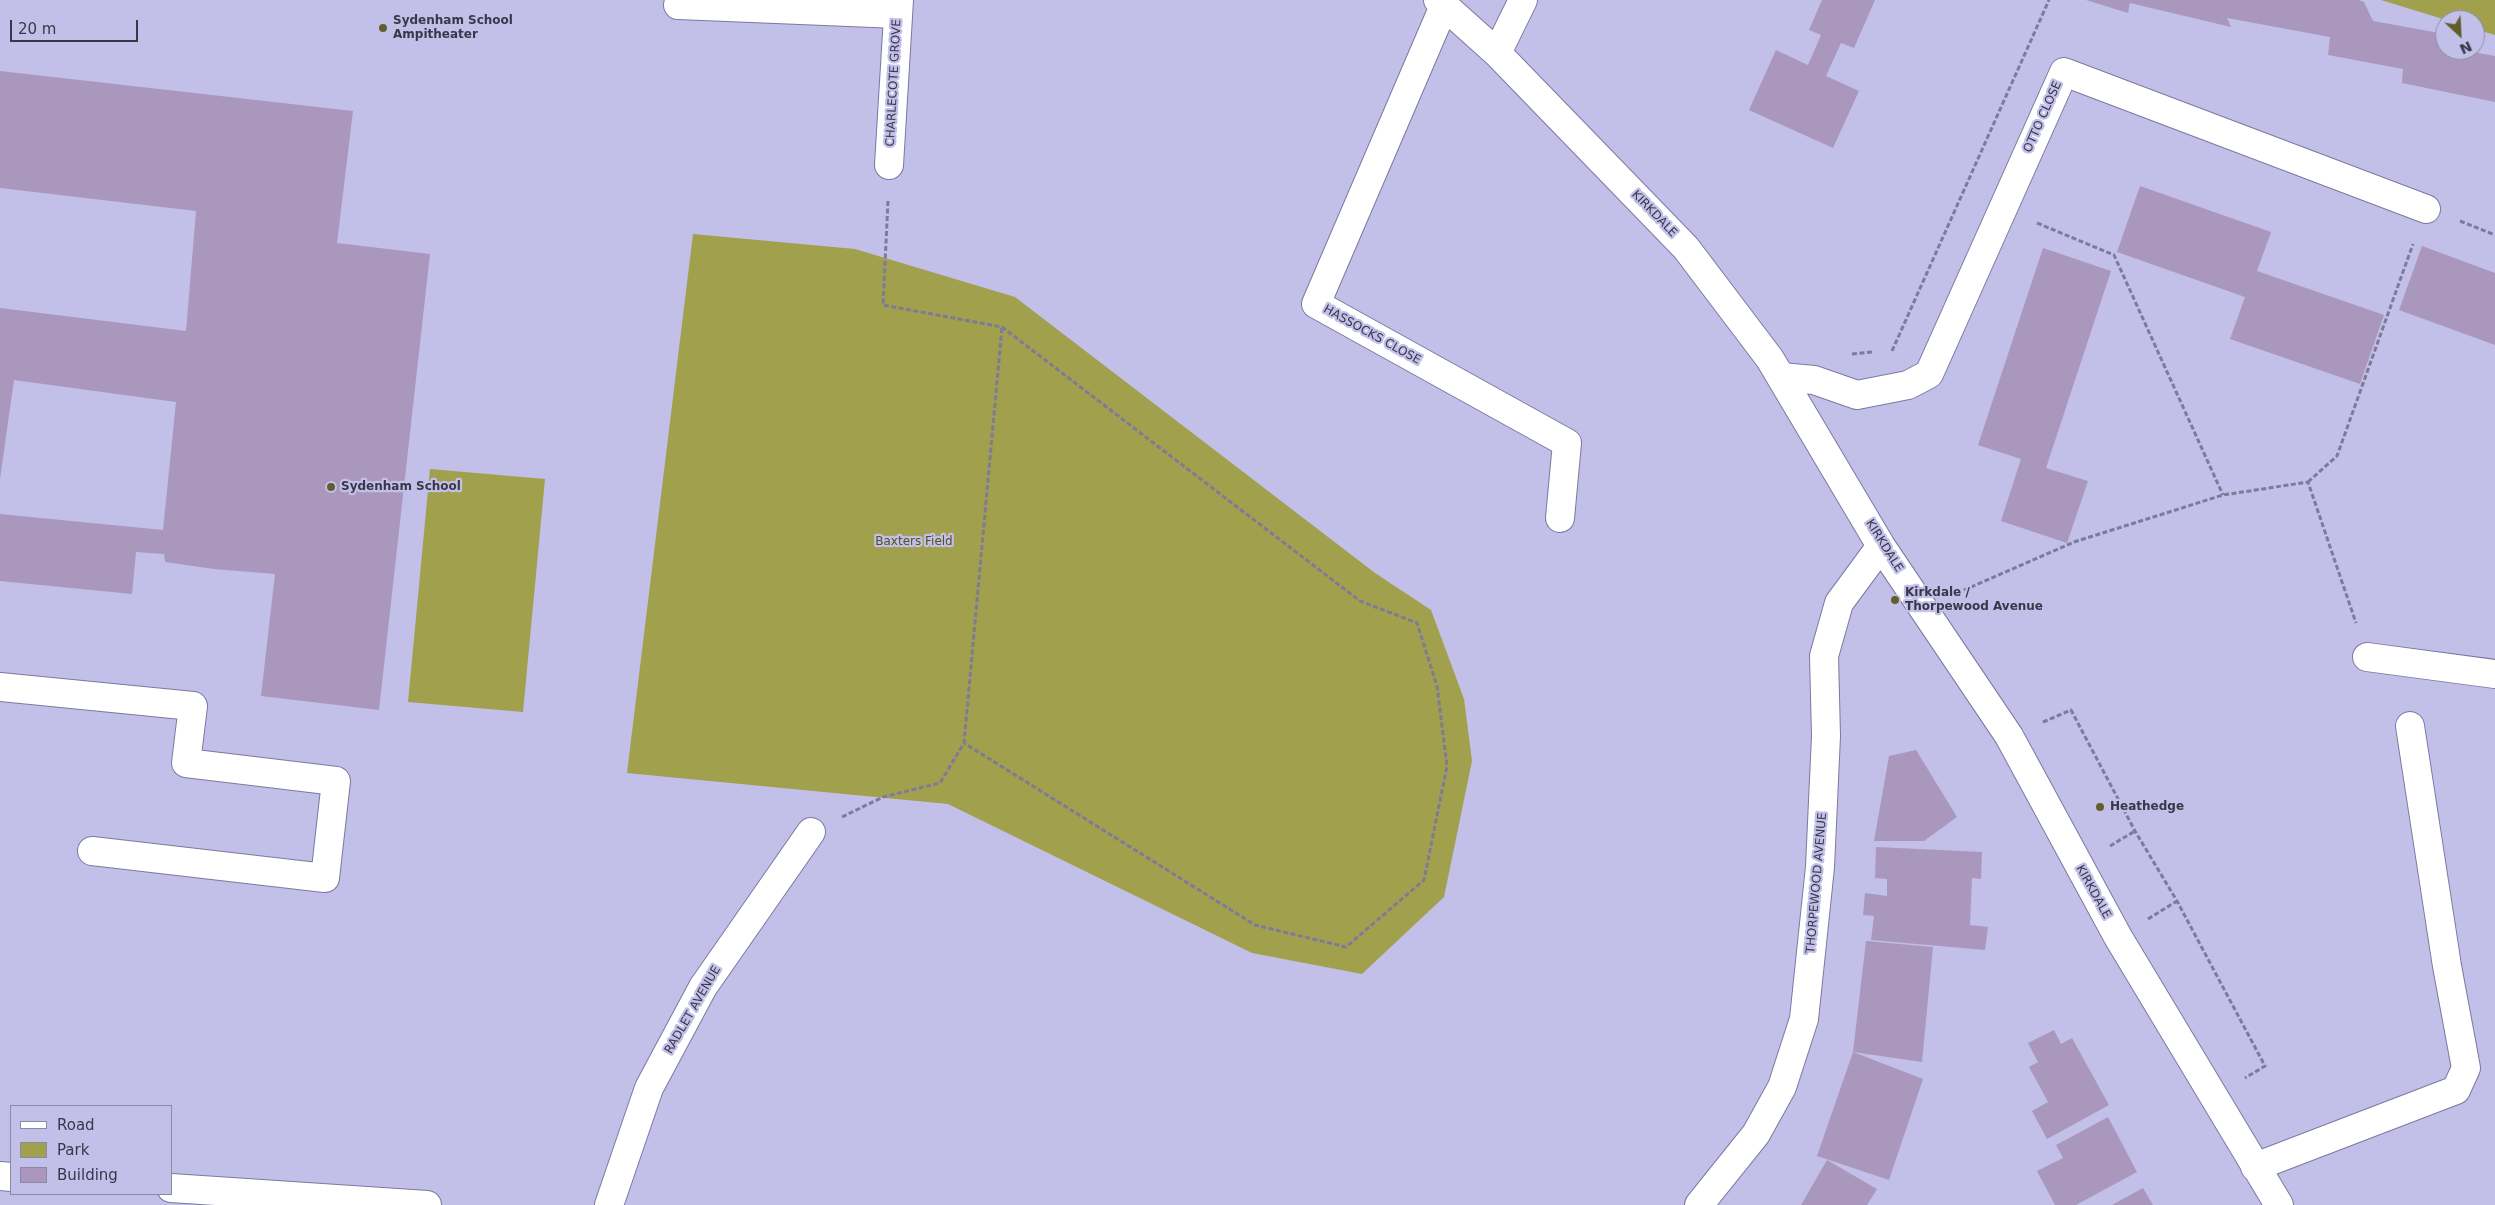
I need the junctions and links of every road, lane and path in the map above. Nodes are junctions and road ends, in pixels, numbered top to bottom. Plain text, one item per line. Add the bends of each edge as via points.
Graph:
1 (1523, 0) edge
2 (2049, 0) edge
3 (1441, 3) edge
4 (678, 6) dead end
5 (898, 7) edge
6 (1497, 53) junction
7 (889, 165) joint
8 (2002, 208) junction
9 (2426, 208) joint
10 (1002, 327) junction
11 (1845, 354) dead end
12 (1781, 377) junction
13 (2308, 482) junction
14 (2223, 496) junction
15 (1560, 518) dead end
16 (1881, 546) junction
17 (1924, 607) junction
18 (2367, 657) joint
19 (2495, 674) edge
20 (0, 687) edge
21 (2071, 710) dead end
22 (2410, 726) dead end
23 (964, 743) junction
24 (811, 832) joint
25 (92, 851) dead end
26 (2265, 1066) dead end
27 (2255, 1167) junction
28 (172, 1188) edge
29 (427, 1205) edge
30 (609, 1205) edge
31 (1699, 1205) edge
32 (2279, 1205) edge

1 - 6 street
2 - 11 path via 1892,351
3 - 6 street, KIRKDALE
3 - 15 street, HASSOCKS CLOSE via 1316,304 1567,442
4 - 5 street
5 - 7 street, CHARLECOTE GROVE
6 - 12 street, KIRKDALE via 1686,248
7 - 10 path via 883,305
8 - 9 street, OTTO CLOSE via 2064,72
8 - 12 street, OTTO CLOSE via 1928,374 1908,385 1858,395 1814,380
8 - 14 path via 2114,256
9 - 13 path via 2337,456
10 - 23 path
10 - 23 path via 1360,601 1417,623 1437,686 1447,766 1424,880 1346,947 1255,925
12 - 16 street, KIRKDALE
13 - 14 path
13 - 18 path
14 - 17 path via 2074,542
16 - 17 street, KIRKDALE
16 - 31 street, THORPEWOOD AVENUE via 1839,603 1824,656 1826,736 1820,867 1804,1019 1782,1087 1756,1134
17 - 27 street, KIRKDALE via 2009,736 2118,937
18 - 19 street
20 - 25 street via 193,706 186,764 336,781 324,878
21 - 26 path
22 - 27 street via 2466,1068 2456,1090
23 - 24 path via 940,783 883,797
24 - 30 street, RADLET AVENUE via 703,987 650,1088
27 - 32 street, KIRKDALE
28 - 29 street

